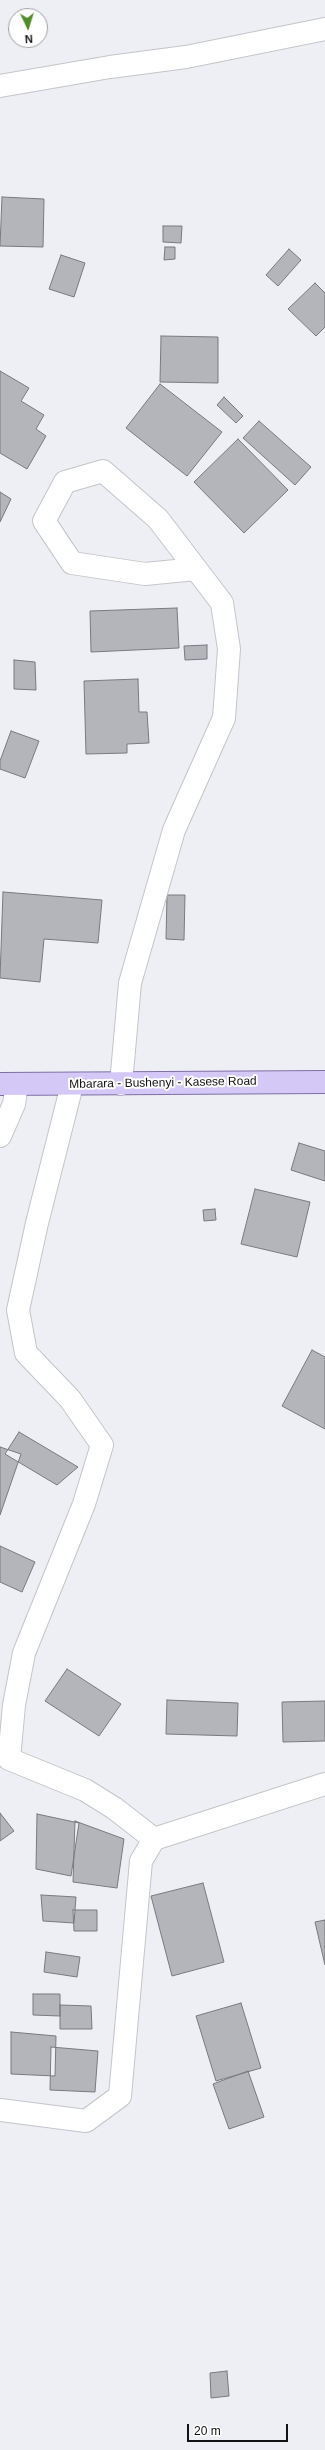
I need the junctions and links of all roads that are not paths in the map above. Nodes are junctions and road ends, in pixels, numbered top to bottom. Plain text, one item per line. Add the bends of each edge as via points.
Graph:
1 (325, 29) edge
2 (0, 86) edge
3 (196, 569) junction
4 (325, 1082) edge
5 (9, 1084) edge
6 (72, 1084) junction
7 (121, 1084) junction
8 (0, 1136) edge
9 (325, 1784) edge
10 (154, 1839) junction
11 (0, 2110) edge

1 - 2 street via 186,57
3 - 3 street via 158,519 103,471 65,482 44,521 72,563 145,574
3 - 7 street via 222,603 229,649 224,718 174,830 130,983
4 - 7 main road, Mbarara - Bushenyi - Kasese Road
5 - 6 main road, Mbarara - Bushenyi - Kasese Road
5 - 8 street via 14,1104
6 - 7 main road, Mbarara - Bushenyi - Kasese Road
6 - 10 street via 18,1310 26,1353 70,1399 102,1445 84,1504 24,1653 14,1705 9,1759 85,1790 114,1808
9 - 10 street
10 - 11 street via 141,1861 120,2096 86,2121

